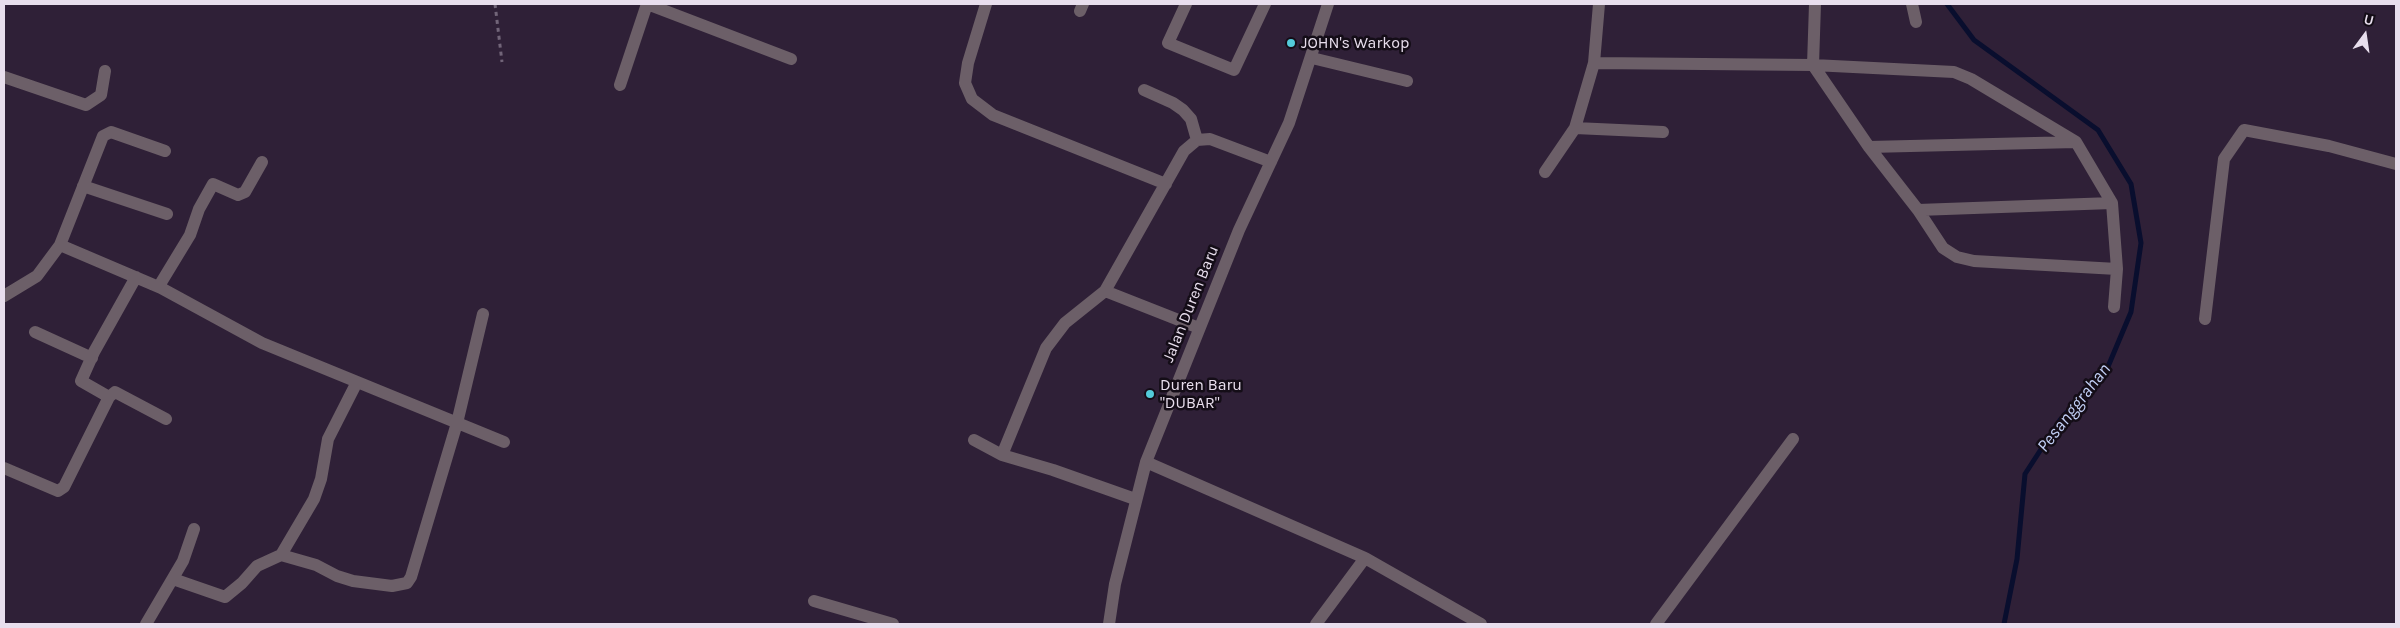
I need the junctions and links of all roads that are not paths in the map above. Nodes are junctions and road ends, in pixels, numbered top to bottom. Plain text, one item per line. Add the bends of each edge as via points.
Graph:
1 (647, 4) edge
2 (986, 4) edge
3 (1186, 4) edge
4 (1265, 4) edge
5 (1328, 4) edge
6 (1599, 4) edge
7 (1815, 4) edge
8 (1912, 4) edge
9 (1916, 22) dead end
10 (1312, 58) junction
11 (791, 59) dead end
12 (1594, 63) junction
13 (1813, 65) junction
14 (106, 71) dead end
15 (4, 78) edge
16 (1407, 81) dead end
17 (620, 85) dead end
18 (1144, 90) dead end
19 (1575, 128) junction
20 (1662, 132) dead end
21 (1197, 140) junction
22 (2076, 142) junction
23 (1869, 147) junction
24 (165, 151) dead end
25 (262, 162) dead end
26 (1271, 162) junction
27 (2396, 164) edge
28 (1545, 172) dead end
29 (1166, 184) junction
30 (83, 186) junction
31 (2112, 203) junction
32 (1918, 210) junction
33 (167, 214) dead end
34 (60, 245) junction
35 (2117, 269) junction
36 (136, 277) junction
37 (158, 286) junction
38 (1105, 291) junction
39 (4, 296) edge
40 (2114, 307) dead end
41 (484, 314) dead end
42 (2205, 319) dead end
43 (1199, 328) junction
44 (35, 332) dead end
45 (92, 358) junction
46 (357, 382) junction
47 (109, 397) junction
48 (166, 419) dead end
49 (457, 423) junction
50 (1793, 439) dead end
51 (974, 440) dead end
52 (504, 442) dead end
53 (1002, 455) junction
54 (1146, 462) junction
55 (4, 468) edge
56 (1135, 499) junction
57 (194, 530) dead end
58 (281, 554) junction
59 (1365, 558) junction
60 (173, 579) junction
61 (814, 601) dead end
62 (146, 624) edge
63 (893, 624) edge
64 (1109, 624) edge
65 (1316, 624) edge
66 (1481, 624) edge
67 (1656, 624) edge

1 - 11 street
1 - 17 street
2 - 29 street via 968,62 965,83 972,99 993,115
3 - 4 street via 1168,43 1234,70
5 - 10 street, Jalan Duren Baru
6 - 12 street
7 - 13 street
8 - 9 street
10 - 16 street
10 - 26 street, Jalan Duren Baru
12 - 13 street
12 - 19 street
13 - 22 street via 1954,72
13 - 23 street
14 - 15 street via 101,94 86,105
18 - 21 street via 1183,110 1191,119
19 - 20 street
19 - 28 street
21 - 26 street via 1210,139
21 - 29 street via 1184,151
22 - 23 street
22 - 31 street
23 - 32 street
24 - 30 street via 111,132 102,136
25 - 37 street via 245,192 238,195 213,184 190,235
26 - 43 street, Jalan Duren Baru
27 - 42 street via 2302,140 2244,130 2224,159
29 - 38 street
30 - 33 street
30 - 34 street
31 - 32 street
31 - 35 street
32 - 35 street via 1943,248 1958,257 1974,261
34 - 36 street
34 - 39 street via 37,276
35 - 40 street
36 - 37 street
36 - 45 street
37 - 46 street via 262,343
38 - 43 street
38 - 53 street via 1065,323 1046,348
41 - 49 street
43 - 54 street, Jalan Duren Baru
44 - 45 street
45 - 47 street via 82,381
46 - 49 street
46 - 58 street via 328,439 314,499
47 - 48 street via 115,392
47 - 55 street via 64,487 58,491
49 - 52 street
49 - 58 street via 411,576 402,586 353,581
50 - 67 street
51 - 53 street
53 - 56 street
54 - 56 street, Jalan Duren Baru
54 - 59 street
56 - 64 street, Jalan Duren Baru
57 - 60 street
58 - 60 street via 257,566 225,597
59 - 65 street
59 - 66 street
60 - 62 street
61 - 63 street

